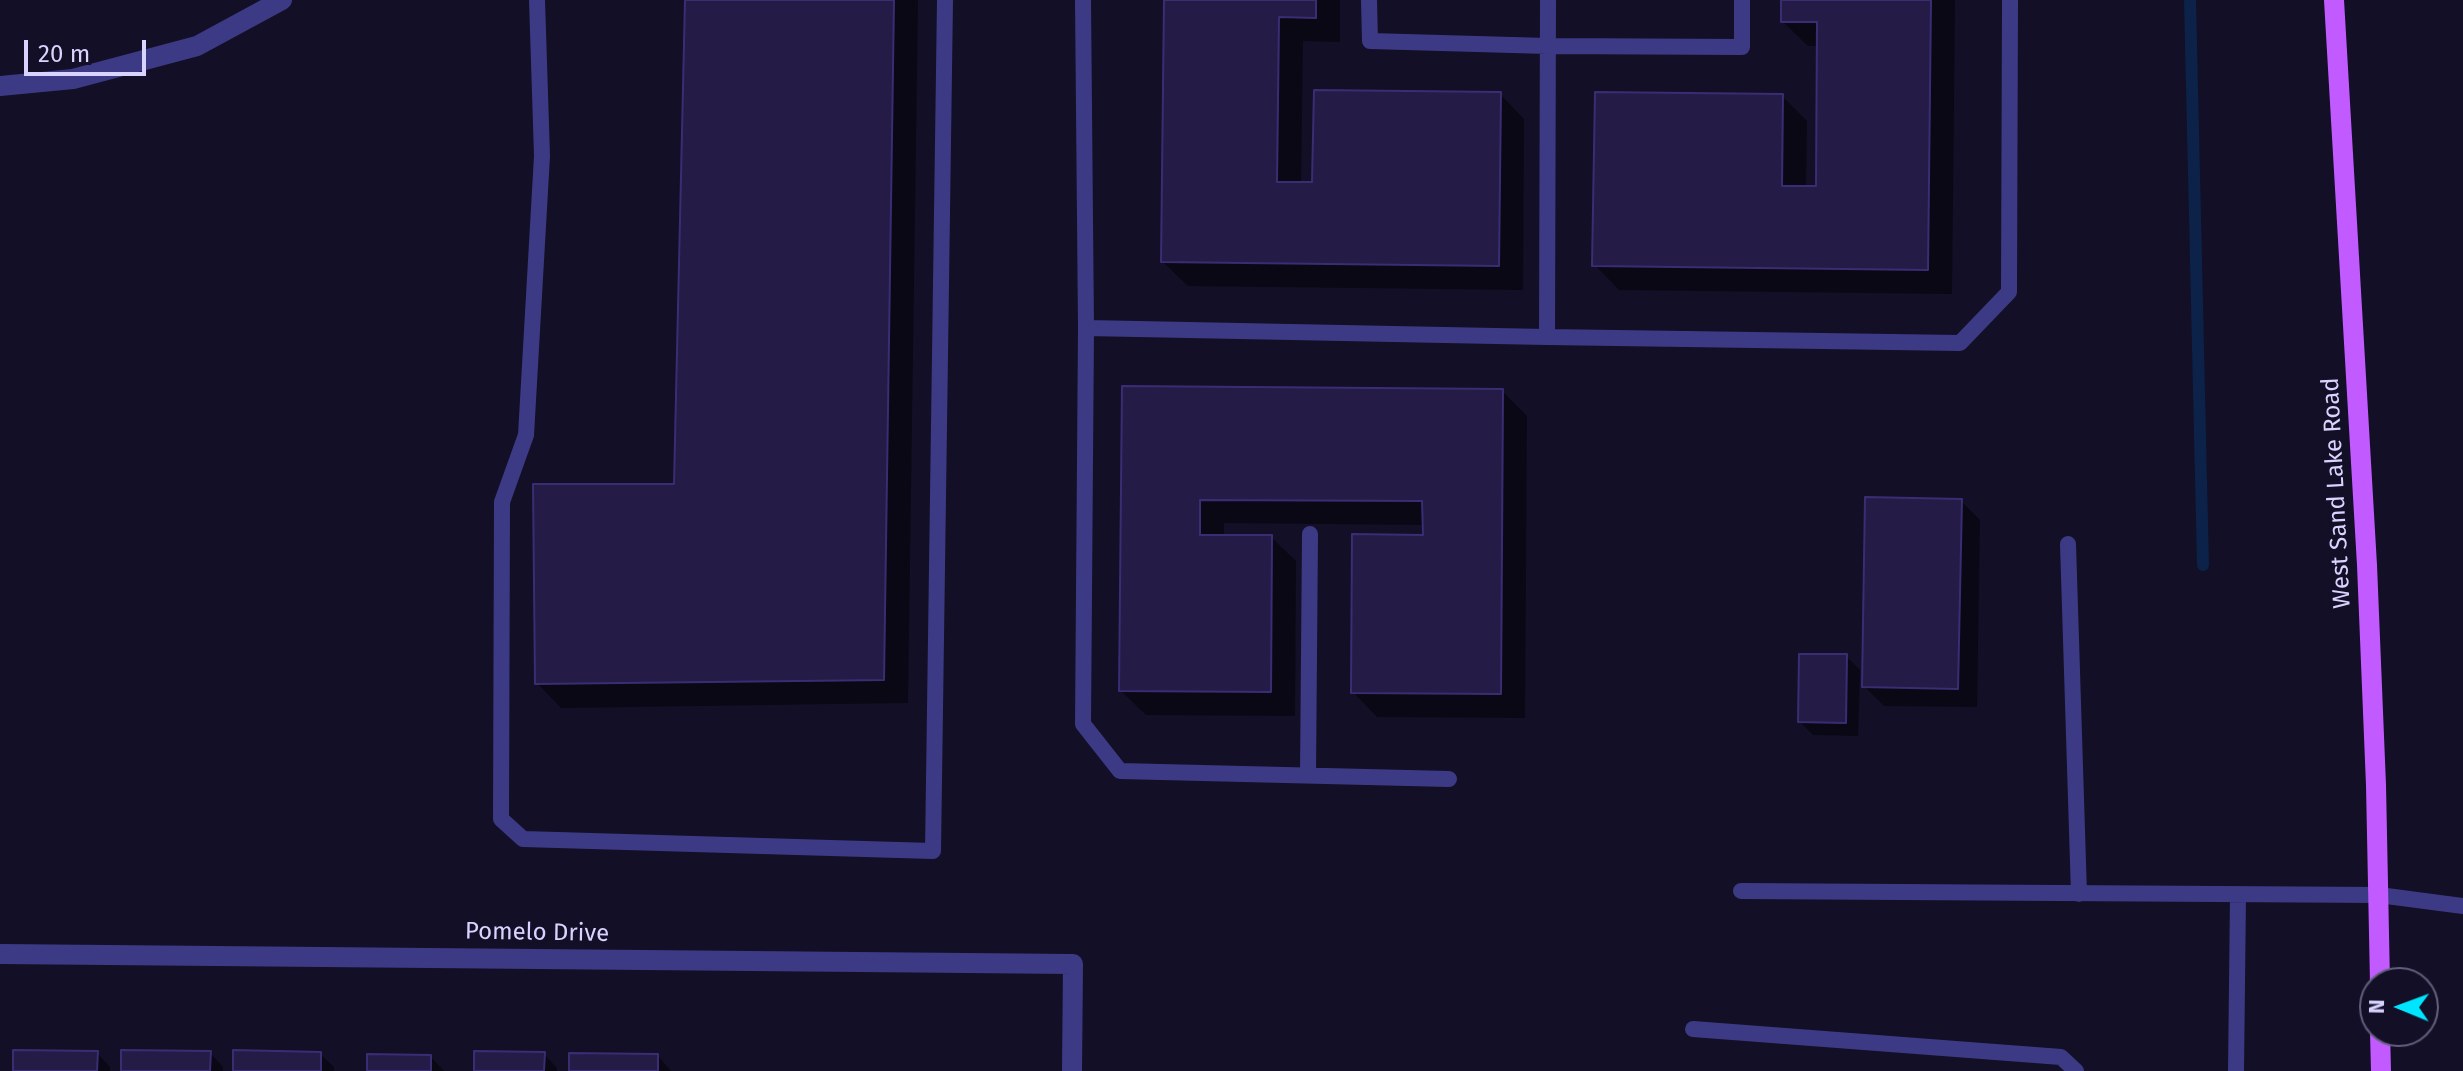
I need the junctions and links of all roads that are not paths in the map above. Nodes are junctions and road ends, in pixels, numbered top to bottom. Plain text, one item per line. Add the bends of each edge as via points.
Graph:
1 (282, 0) edge
2 (537, 0) edge
3 (945, 0) edge
4 (1083, 0) edge
5 (1369, 0) edge
6 (1548, 0) edge
7 (1742, 0) edge
8 (2010, 0) edge
9 (2334, 0) edge
10 (1548, 46) junction
11 (0, 86) edge
12 (1086, 328) junction
13 (1547, 337) junction
14 (1310, 534) dead end
15 (2068, 544) dead end
16 (1308, 775) junction
17 (1449, 779) dead end
18 (1741, 891) dead end
19 (2079, 894) junction
20 (2379, 895) junction
21 (2238, 896) junction
22 (2463, 906) edge
23 (0, 954) edge
24 (2380, 967) edge
25 (1693, 1029) dead end
26 (2380, 1047) edge
27 (1072, 1071) edge
28 (2076, 1071) edge
29 (2236, 1071) edge
30 (2381, 1071) edge

1 - 11 street via 197,46 73,79
2 - 3 lane via 542,156 526,435 502,502 501,819 523,839 933,851
4 - 12 lane
5 - 10 lane via 1370,41
6 - 10 lane
7 - 10 lane via 1742,47
8 - 13 lane via 2009,292 1960,343
9 - 20 main road, West Sand Lake Road via 2367,551
10 - 13 lane
12 - 13 lane
12 - 16 lane via 1083,724 1120,771
14 - 16 lane
15 - 19 lane
16 - 17 lane
18 - 19 lane
19 - 21 lane
20 - 21 lane
20 - 22 lane
20 - 24 main road, West Sand Lake Road
21 - 29 lane
23 - 27 street, Pomelo Drive via 1073,964
25 - 28 lane via 2061,1057
26 - 30 main road

